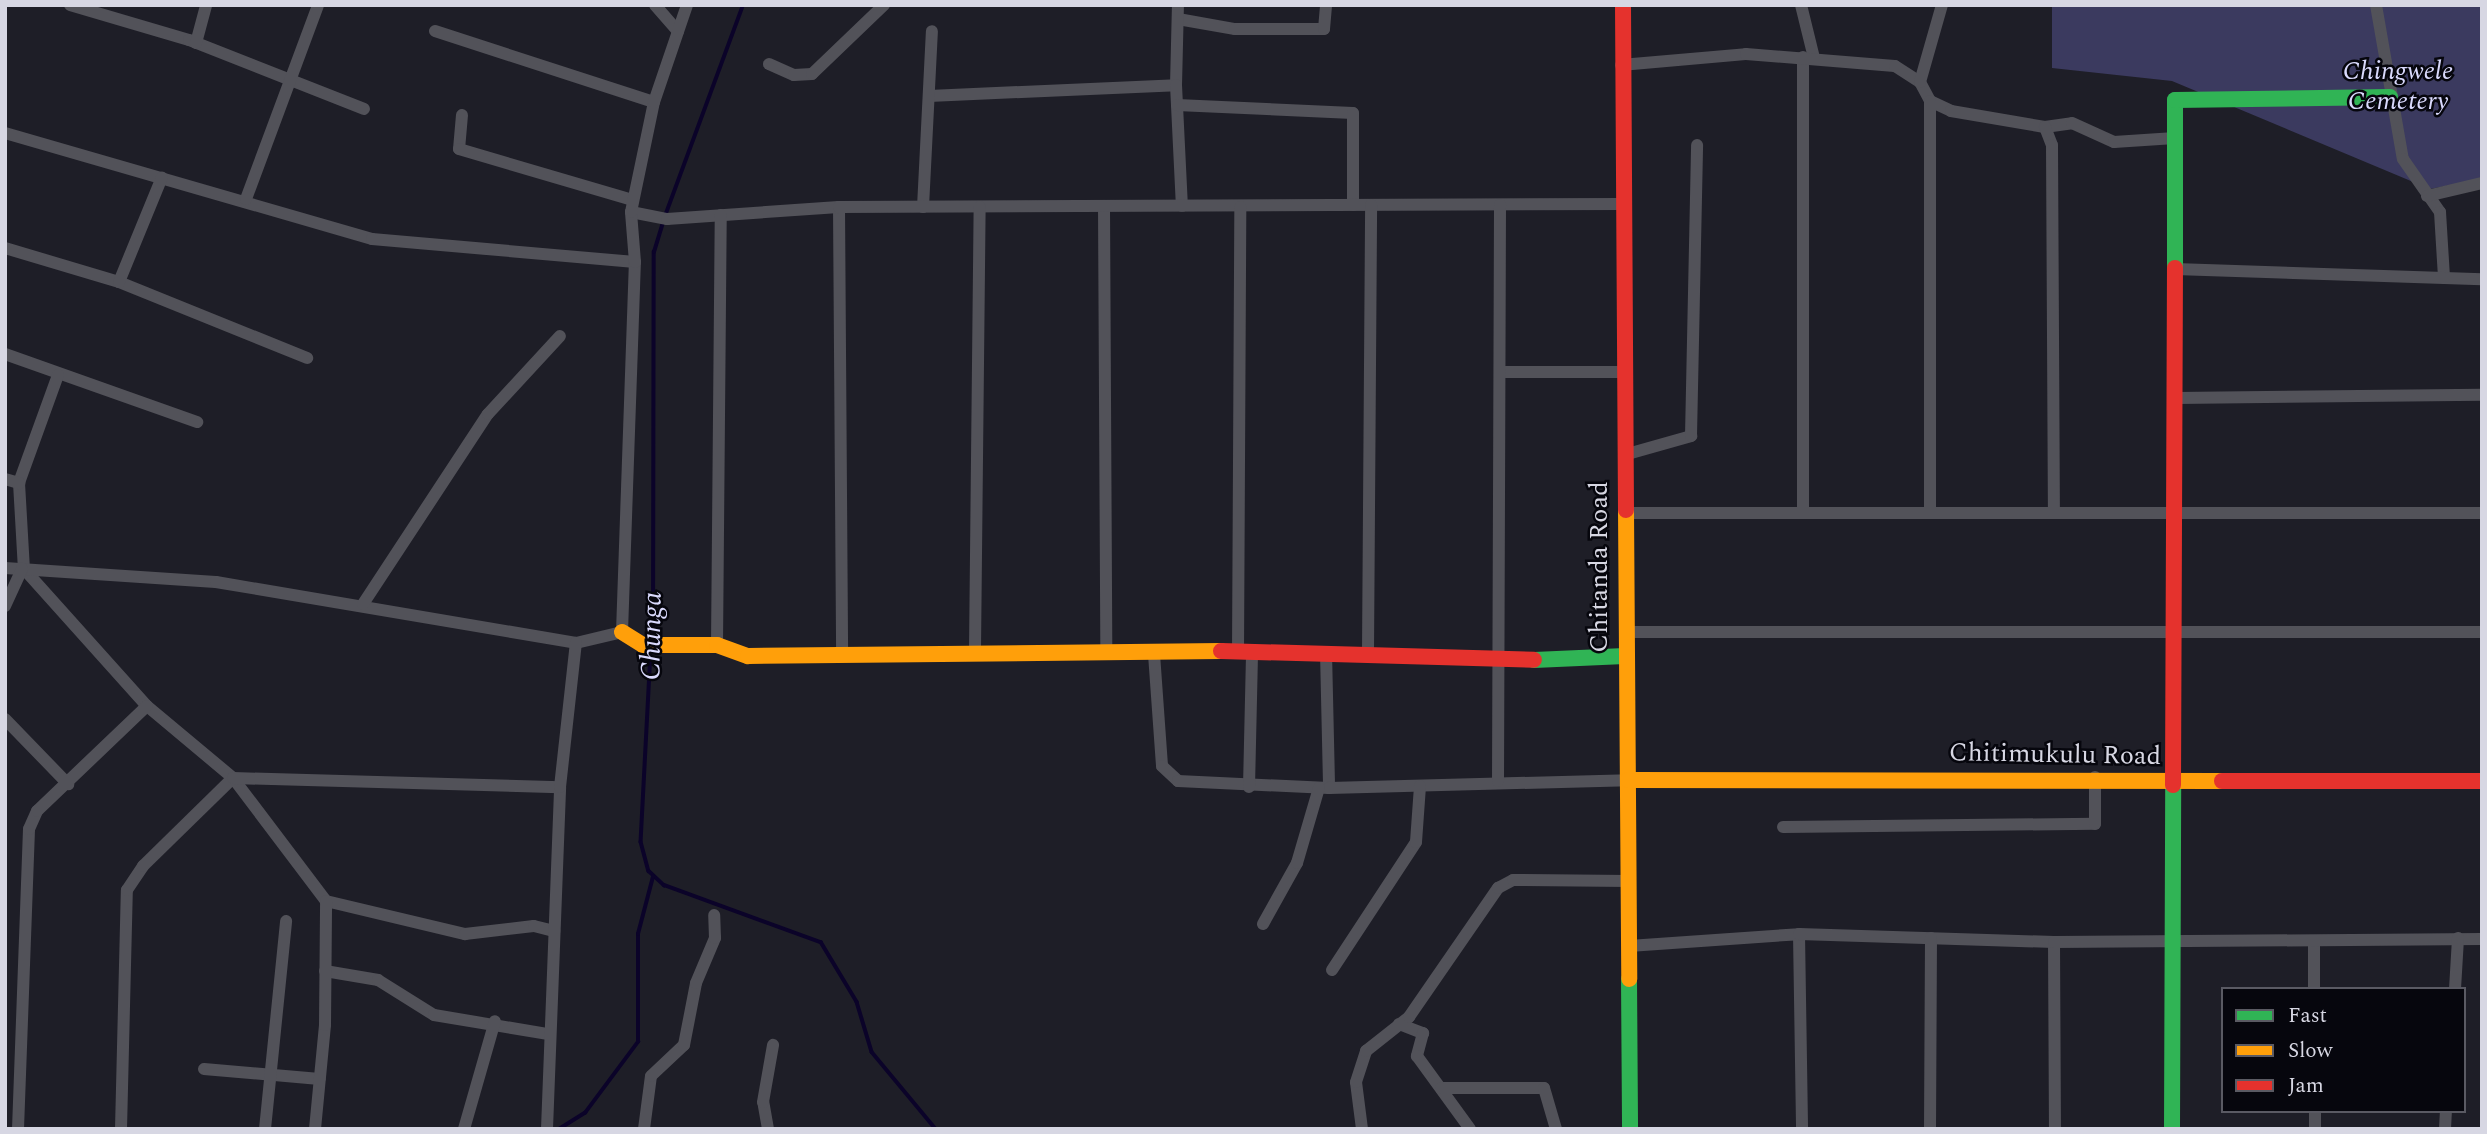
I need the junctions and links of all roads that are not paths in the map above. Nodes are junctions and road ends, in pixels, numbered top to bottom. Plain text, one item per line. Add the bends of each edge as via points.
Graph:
1 (70, 5) edge
2 (206, 5) edge
3 (318, 5) edge
4 (655, 5) edge
5 (687, 5) edge
6 (884, 5) edge
7 (1326, 5) edge
8 (1623, 5) edge
9 (1801, 5) edge
10 (1941, 5) edge
11 (2376, 5) edge
12 (1178, 12) edge
13 (435, 31) dead end
14 (678, 31) junction
15 (932, 32) dead end
16 (196, 43) junction
17 (1808, 57) junction
18 (769, 64) dead end
19 (1621, 65) junction
20 (291, 80) junction
21 (1920, 82) junction
22 (1176, 85) junction
23 (929, 96) junction
24 (2390, 97) junction
25 (1930, 101) junction
26 (654, 102) junction
27 (1177, 105) junction
28 (364, 109) dead end
29 (462, 115) dead end
30 (2045, 127) junction
31 (5, 133) edge
32 (2175, 138) junction
33 (1697, 145) dead end
34 (162, 177) junction
35 (2482, 183) edge
36 (2427, 196) junction
37 (246, 199) junction
38 (1625, 204) junction
39 (1353, 205) junction
40 (1371, 205) junction
41 (1500, 205) junction
42 (631, 206) junction
43 (980, 206) junction
44 (1104, 206) junction
45 (1182, 206) junction
46 (839, 207) junction
47 (923, 207) junction
48 (1240, 207) junction
49 (721, 215) junction
50 (5, 248) edge
51 (635, 262) junction
52 (2175, 269) junction
53 (2444, 278) junction
54 (2482, 279) edge
55 (119, 282) junction
56 (560, 337) dead end
57 (5, 354) edge
58 (307, 358) dead end
59 (1500, 372) junction
60 (1623, 372) junction
61 (58, 375) junction
62 (2482, 395) edge
63 (2176, 398) junction
64 (197, 422) dead end
65 (1624, 455) junction
66 (5, 479) edge
67 (19, 483) junction
68 (2176, 510) junction
69 (1803, 511) junction
70 (2054, 511) junction
71 (1930, 512) junction
72 (1624, 513) junction
73 (2482, 513) edge
74 (5, 568) edge
75 (23, 569) junction
76 (363, 604) junction
77 (5, 606) edge
78 (622, 632) junction
79 (1626, 632) junction
80 (2482, 632) edge
81 (2176, 634) junction
82 (576, 643) junction
83 (717, 645) junction
84 (975, 650) junction
85 (1326, 652) junction
86 (1368, 652) junction
87 (1245, 653) junction
88 (1106, 654) junction
89 (1154, 654) junction
90 (842, 656) junction
91 (1625, 656) junction
92 (1503, 662) junction
93 (147, 706) junction
94 (5, 719) edge
95 (2095, 777) junction
96 (233, 778) junction
97 (1628, 780) junction
98 (1498, 781) junction
99 (2482, 781) edge
100 (2172, 782) junction
101 (68, 784) junction
102 (1420, 786) junction
103 (560, 787) junction
104 (1249, 787) junction
105 (1324, 788) junction
106 (1783, 827) dead end
107 (1629, 881) junction
108 (326, 901) junction
109 (714, 915) dead end
110 (286, 921) dead end
111 (1263, 924) dead end
112 (554, 931) junction
113 (1799, 934) junction
114 (1931, 938) junction
115 (2458, 938) junction
116 (2482, 939) edge
117 (2172, 940) junction
118 (2314, 941) junction
119 (2054, 942) junction
120 (1629, 946) junction
121 (1332, 970) dead end
122 (325, 971) junction
123 (2314, 987) edge
124 (2455, 987) edge
125 (495, 1021) junction
126 (1399, 1024) junction
127 (548, 1034) junction
128 (773, 1045) dead end
129 (204, 1069) dead end
130 (268, 1073) junction
131 (320, 1079) junction
132 (1441, 1088) junction
133 (12, 1106) edge
134 (18, 1129) edge
135 (121, 1129) edge
136 (265, 1129) edge
137 (315, 1129) edge
138 (464, 1129) edge
139 (547, 1129) edge
140 (644, 1129) edge
141 (768, 1129) edge
142 (1362, 1129) edge
143 (1469, 1129) edge
144 (1556, 1129) edge
145 (1630, 1129) edge
146 (1802, 1129) edge
147 (1930, 1129) edge
148 (2055, 1129) edge
149 (2172, 1129) edge

1 - 16 street
2 - 16 street
3 - 20 street
4 - 14 street
5 - 14 street
6 - 18 street via 812,74 794,75
7 - 12 street via 1325,29 1236,29
8 - 19 street, Chitanda Road
9 - 17 street
10 - 21 street
11 - 24 street
12 - 22 street
13 - 26 street
14 - 26 street
15 - 23 street
16 - 20 street
17 - 19 street via 1696,55
17 - 21 street via 1895,66
17 - 69 street
19 - 38 street, Chitanda Road
20 - 28 street
20 - 37 street
21 - 25 street
22 - 23 street
22 - 27 street
23 - 47 street
24 - 32 street via 2175,100
24 - 36 street via 2407,172
25 - 30 street
25 - 71 street
26 - 42 street
27 - 39 street via 1353,113
27 - 45 street
29 - 42 street via 459,149
30 - 32 street via 2072,123 2113,142
30 - 70 street via 2052,145
31 - 34 street
32 - 52 street
33 - 65 street via 1693,426 1683,441
34 - 37 street
34 - 55 street
35 - 36 street
36 - 53 street via 2440,212
37 - 51 street via 372,239
38 - 41 street
38 - 60 street, Chitanda Road
39 - 40 street
39 - 48 street
40 - 41 street
40 - 86 street
41 - 59 street
42 - 49 street via 662,218
42 - 51 street
43 - 44 street
43 - 47 street
43 - 84 street
44 - 45 street
44 - 88 street
45 - 48 street
46 - 47 street
46 - 49 street
46 - 90 street
48 - 87 street
49 - 83 street
50 - 55 street
51 - 78 street
52 - 53 street
52 - 63 street
53 - 54 street
55 - 58 street
56 - 76 street via 488,414
57 - 61 street
59 - 60 street
59 - 92 street
60 - 65 street, Chitanda Road
61 - 64 street
61 - 67 street
62 - 63 street
63 - 68 street
65 - 72 street, Chitanda Road
66 - 67 street
67 - 75 street
68 - 70 street
68 - 73 street
68 - 81 street
69 - 71 street
69 - 72 street
70 - 71 street
72 - 79 street, Chitanda Road
74 - 75 street
75 - 76 street via 216,582
75 - 77 street
75 - 93 street
76 - 82 street
78 - 82 street
78 - 83 street via 643,645
79 - 81 street
79 - 91 street, Chitanda Road
80 - 81 street
81 - 100 street
82 - 103 street
83 - 90 street via 748,656
84 - 88 street
84 - 90 street
85 - 86 street
85 - 87 street
85 - 105 street
86 - 92 street
87 - 89 street
87 - 104 street
88 - 89 street
89 - 104 street via 1157,725 1168,775 1211,787
91 - 92 street
91 - 97 street, Chitanda Road
92 - 98 street
93 - 96 street
93 - 101 street
94 - 101 street
95 - 97 street, Chitimukulu Road
95 - 100 street, Chitimukulu Road
95 - 106 street via 2095,824
96 - 103 street
96 - 108 street
96 - 135 street via 143,866 127,890
97 - 98 street
97 - 107 street, Chitanda Road
98 - 102 street
99 - 100 street, Chitimukulu Road
100 - 117 street
101 - 133 street via 37,811 29,829
102 - 105 street
102 - 121 street via 1416,842
103 - 112 street
104 - 105 street
105 - 111 street via 1297,863
107 - 120 street, Chitanda Road
107 - 126 street via 1506,882
108 - 112 street via 465,934 534,926
108 - 122 street
109 - 140 street via 715,938 696,983 684,1045 651,1076
110 - 130 street
112 - 127 street
113 - 114 street
113 - 120 street
113 - 146 street
114 - 119 street
114 - 147 street
115 - 116 street
115 - 118 street
115 - 124 street
117 - 118 street
117 - 119 street
117 - 149 street
118 - 123 street
119 - 148 street
120 - 145 street, Chitanda Road
122 - 125 street via 378,980 434,1015
122 - 131 street
125 - 127 street
125 - 138 street
126 - 132 street via 1423,1033 1417,1056
126 - 142 street via 1377,1036 1358,1066
127 - 139 street
128 - 141 street via 763,1102
129 - 130 street
130 - 131 street
130 - 136 street
131 - 137 street
132 - 143 street
132 - 144 street via 1544,1088
133 - 134 street

